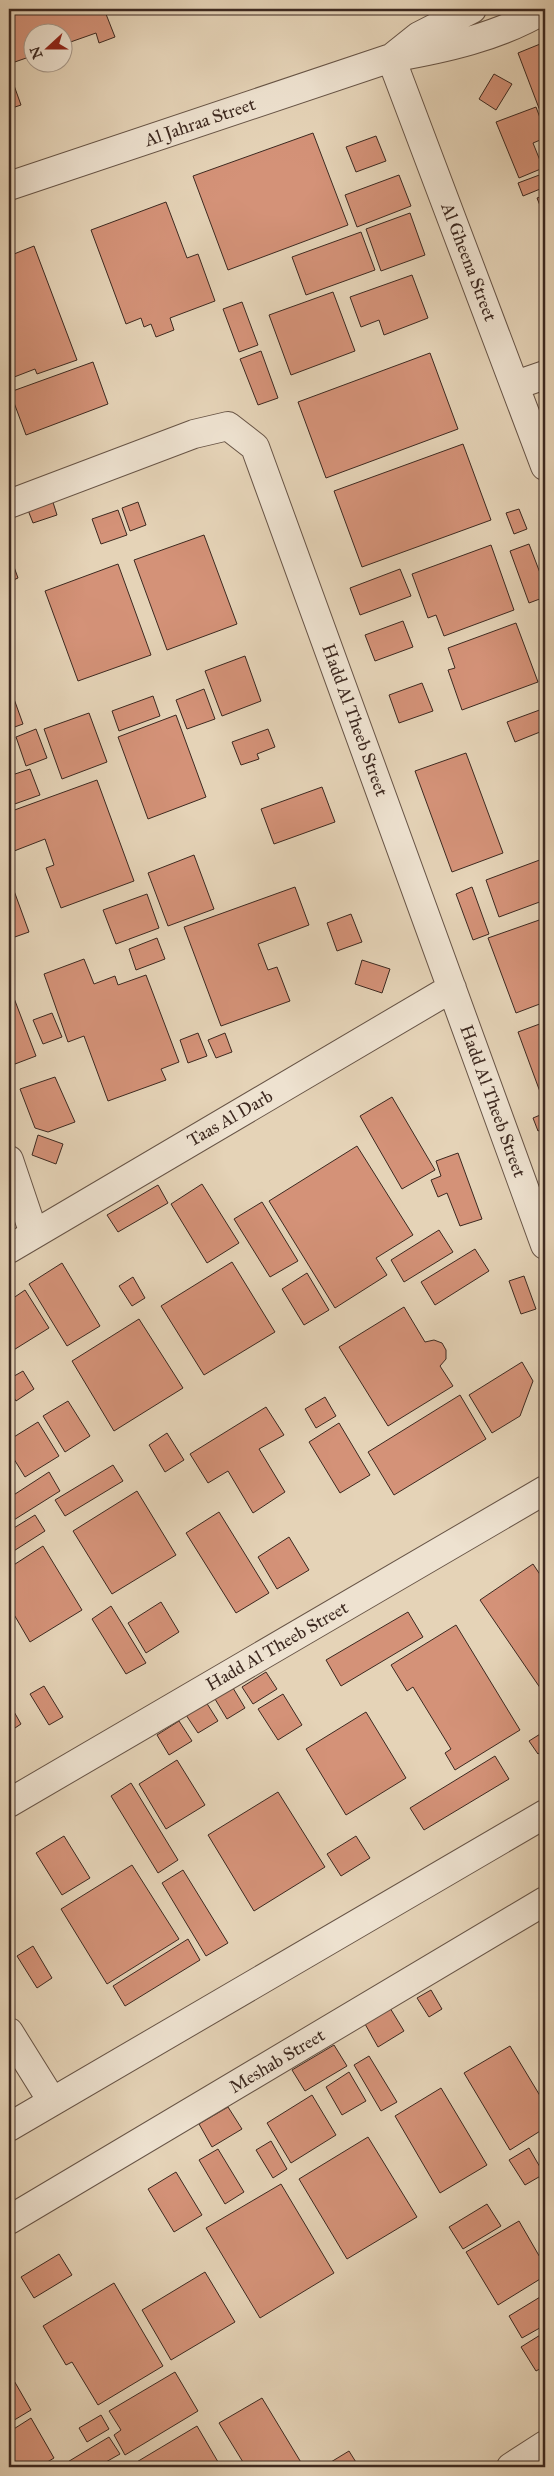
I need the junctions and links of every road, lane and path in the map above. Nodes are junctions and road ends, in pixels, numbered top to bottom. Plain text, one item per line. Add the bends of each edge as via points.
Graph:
1 (472, 9) edge
2 (545, 9) edge
3 (391, 58) junction
4 (9, 186) edge
5 (545, 375) edge
6 (516, 385) junction
7 (545, 466) edge
8 (9, 504) edge
9 (452, 988) junction
10 (9, 1160) edge
11 (34, 1234) junction
12 (545, 1245) edge
13 (9, 1250) edge
14 (545, 1490) edge
15 (9, 1803) edge
16 (545, 1814) edge
17 (545, 1901) edge
18 (9, 2032) edge
19 (52, 2101) junction
20 (9, 2127) edge
21 (9, 2220) edge
22 (545, 2445) edge
23 (511, 2467) edge

1 - 3 street, Al Jahraa Street via 419,36
2 - 3 street, Al Jahraa Street via 502,30 436,50
3 - 4 street, Al Jahraa Street
3 - 6 street, Al Gheena Street
5 - 6 street
6 - 7 street, Al Gheena Street
8 - 9 street, Hadd Al Theeb Street via 194,434 228,426 255,447
9 - 11 street, Taas Al Darb
9 - 12 street, Hadd Al Theeb Street
10 - 11 street
11 - 13 street, Taas Al Darb
14 - 15 street, Hadd Al Theeb Street
16 - 19 street
17 - 21 street, Meshab Street
18 - 19 street
19 - 20 street
22 - 23 street

